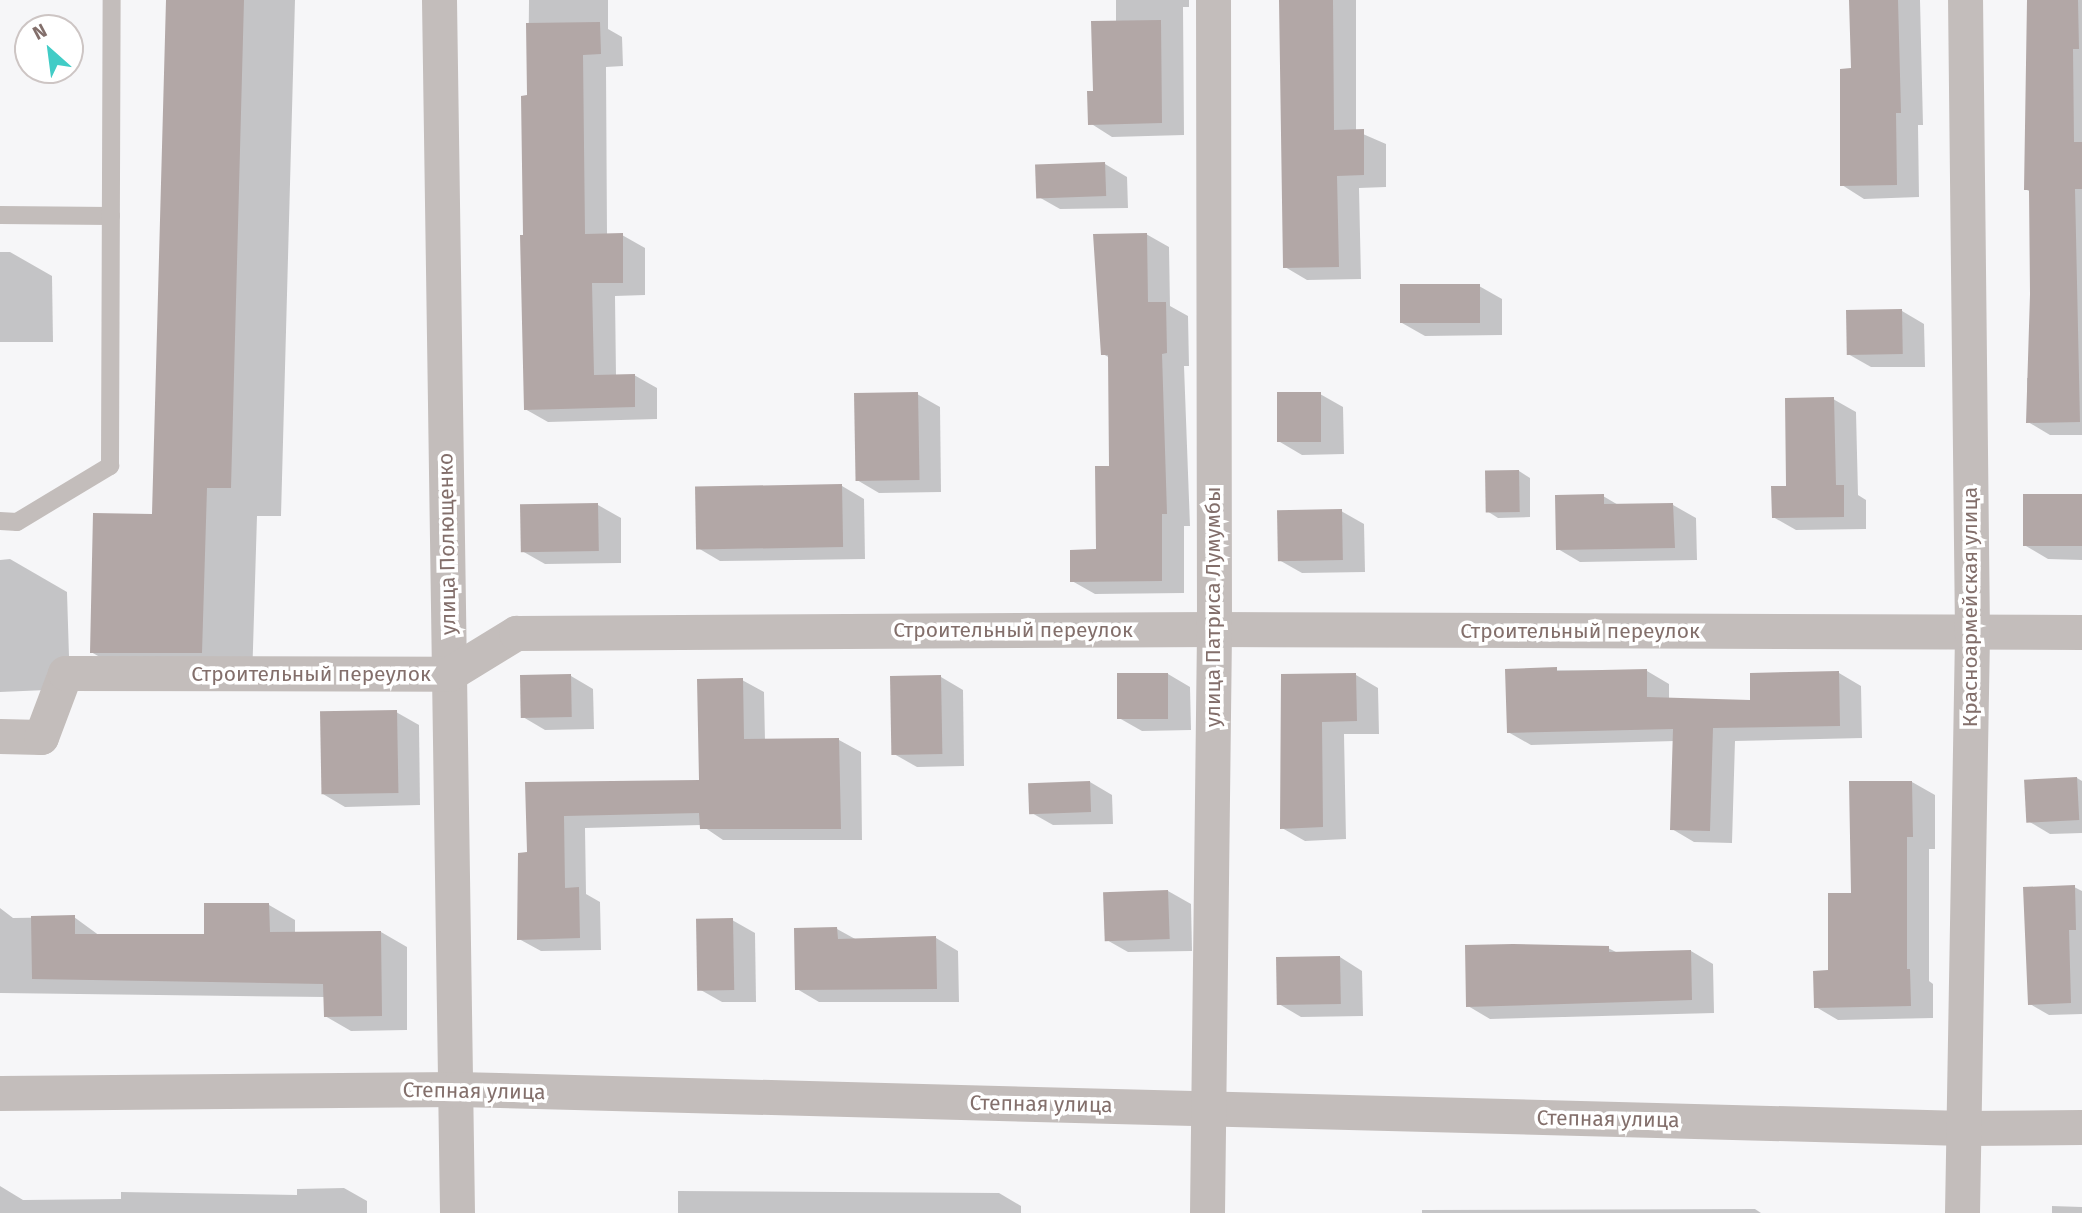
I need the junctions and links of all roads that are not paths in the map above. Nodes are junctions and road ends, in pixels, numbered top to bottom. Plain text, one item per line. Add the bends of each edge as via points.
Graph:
1 (112, 0) edge
2 (439, 0) edge
3 (1213, 0) edge
4 (1965, 0) edge
5 (0, 215) edge
6 (111, 216) junction
7 (0, 521) edge
8 (1214, 629) junction
9 (2082, 632) edge
10 (1972, 633) junction
11 (449, 674) junction
12 (0, 736) edge
13 (457, 1089) junction
14 (0, 1093) edge
15 (1207, 1108) junction
16 (2082, 1126) edge
17 (1963, 1128) junction
18 (457, 1213) edge
19 (1207, 1213) edge
20 (1962, 1213) edge

1 - 6 lane
2 - 11 street, улица Полющенко
3 - 8 street, улица Патриса Лумумбы
4 - 10 street, Красноармейская улица
5 - 6 lane
6 - 7 lane via 110,466 17,522
8 - 10 street, Строительный переулок
8 - 11 street, Строительный переулок via 516,633
8 - 15 street, улица Патриса Лумумбы
9 - 10 street, Строительный переулок
10 - 17 street, Красноармейская улица
11 - 12 street, Строительный переулок via 65,673 41,737
11 - 13 street, улица Полющенко
13 - 14 street, Степная улица
13 - 15 street, Степная улица
13 - 18 street, улица Полющенко
15 - 17 street, Степная улица
15 - 19 street, улица Патриса Лумумбы
16 - 17 street, Степная улица
17 - 20 street, Красноармейская улица

